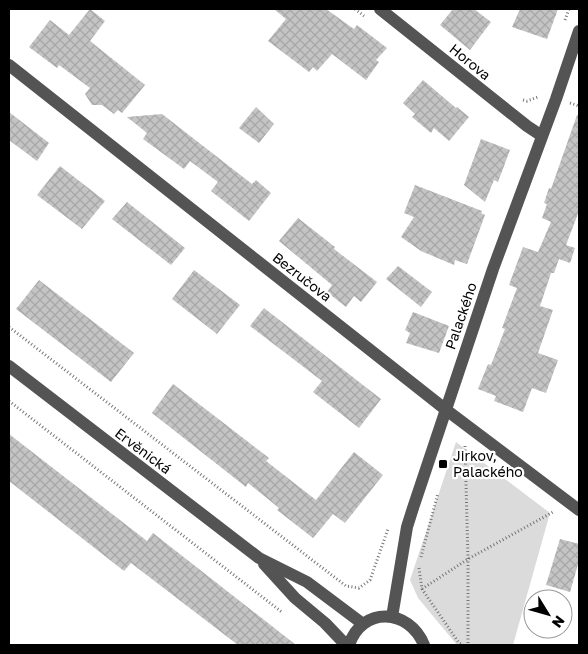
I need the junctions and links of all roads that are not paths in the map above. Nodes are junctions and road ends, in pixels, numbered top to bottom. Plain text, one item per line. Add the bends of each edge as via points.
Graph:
1 (380, 9) edge
2 (579, 31) edge
3 (9, 65) edge
4 (542, 136) junction
5 (9, 366) edge
6 (445, 409) junction
7 (574, 506) edge
8 (259, 558) junction
9 (392, 617) junction
10 (362, 624) junction
11 (347, 645) edge
12 (424, 645) edge

1 - 4 street, Horova
2 - 4 street, Palackého
3 - 6 street, Bezručova
4 - 6 street, Palackého
5 - 8 street, Ervěnická
6 - 7 street, Bezručova
6 - 9 street, Palackého via 407,527
8 - 10 street, Ervěnická via 307,582
8 - 11 street, Ervěnická via 295,598
9 - 10 street
9 - 12 street via 413,627
10 - 11 street

